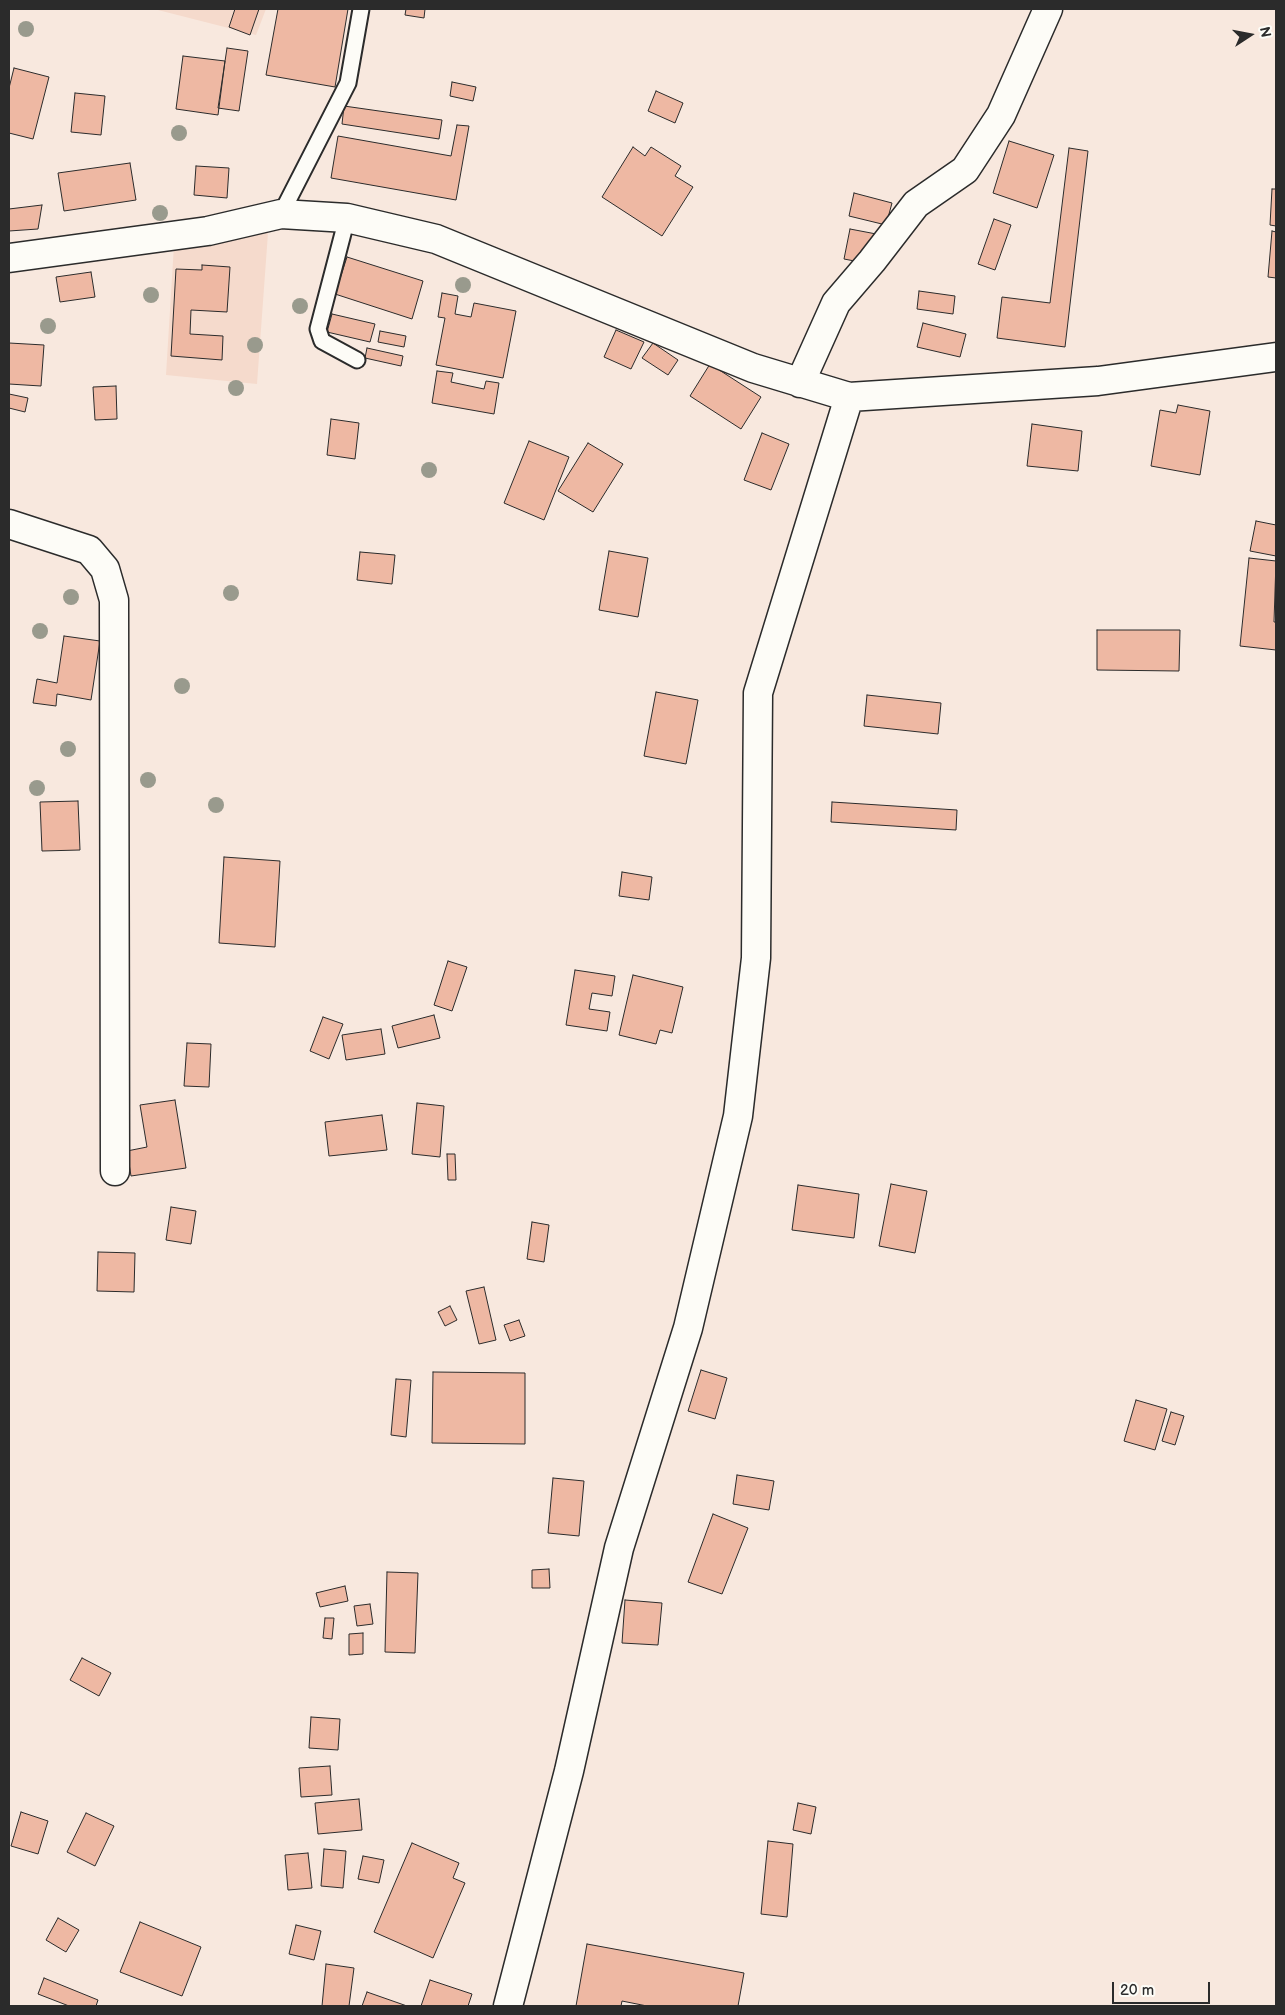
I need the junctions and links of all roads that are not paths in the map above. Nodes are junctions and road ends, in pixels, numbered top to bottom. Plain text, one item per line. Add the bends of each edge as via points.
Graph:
1 (360, 9) edge
2 (1048, 9) edge
3 (281, 214) junction
4 (348, 218) junction
5 (9, 258) edge
6 (1276, 357) edge
7 (358, 360) dead end
8 (800, 382) junction
9 (849, 397) junction
10 (9, 524) edge
11 (115, 1171) dead end
12 (508, 2006) edge

1 - 3 lane via 348,83
2 - 8 street via 1001,115 980,147 964,170 916,204 836,302
3 - 4 street
3 - 5 street via 208,231
4 - 7 lane via 318,329 322,341
4 - 8 street via 436,239 753,368
6 - 9 street via 1098,381
8 - 9 street
9 - 12 street via 758,693 756,958 738,1116 688,1328 619,1548 569,1771
10 - 11 street via 89,550 105,569 114,600

